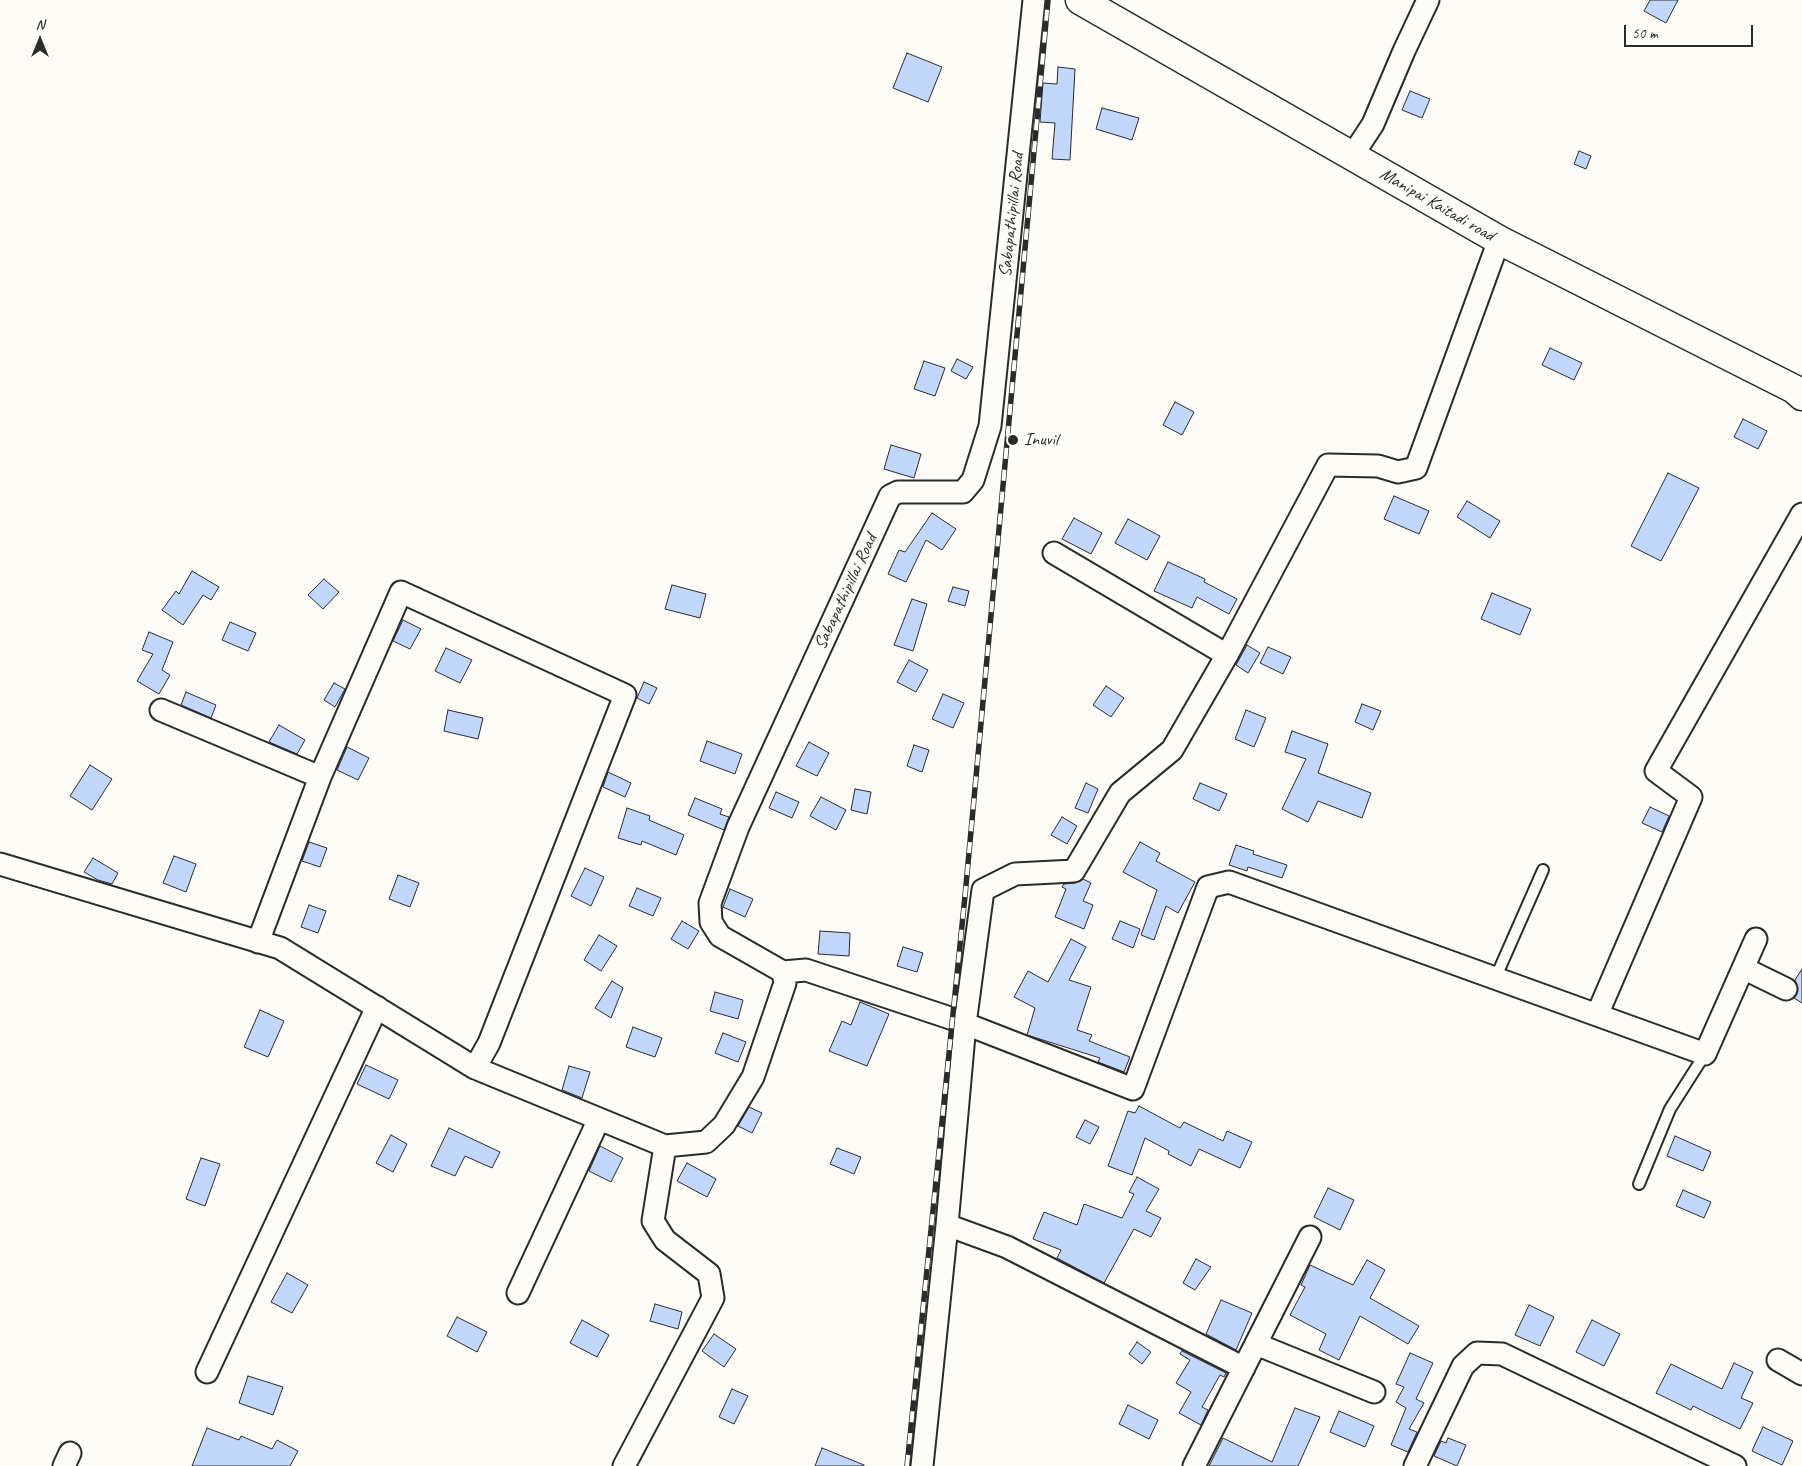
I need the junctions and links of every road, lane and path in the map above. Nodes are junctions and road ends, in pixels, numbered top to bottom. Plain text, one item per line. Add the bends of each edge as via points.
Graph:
1 (1034, 0) edge
2 (1080, 0) edge
3 (1428, 0) edge
4 (1352, 156) junction
5 (1499, 240) junction
6 (1802, 396) edge
7 (1802, 514) edge
8 (1054, 553) dead end
9 (1227, 655) junction
10 (161, 710) dead end
11 (320, 777) junction
12 (0, 864) edge
13 (1543, 870) dead end
14 (1756, 939) dead end
15 (258, 942) junction
16 (1742, 968) junction
17 (783, 972) junction
18 (1495, 979) junction
19 (1786, 989) dead end
20 (377, 1007) junction
21 (1597, 1015) junction
22 (965, 1024) junction
23 (1705, 1054) junction
24 (475, 1068) junction
25 (599, 1119) junction
26 (665, 1146) junction
27 (1639, 1184) dead end
28 (948, 1225) junction
29 (1310, 1237) dead end
30 (518, 1293) dead end
31 (1256, 1344) junction
32 (1778, 1360) dead end
33 (1244, 1368) junction
34 (208, 1372) dead end
35 (1802, 1374) edge
36 (1374, 1392) dead end
37 (624, 1466) edge
38 (922, 1466) edge
39 (1194, 1466) edge
40 (1415, 1466) edge
41 (1735, 1466) edge

1 - 17 street, Sabapathipillai Road via 990,426 973,480 963,492 898,492 890,496 738,827 710,903 711,922 720,936
2 - 4 main road, Manipai Kaitadi road
3 - 4 street via 1373,124
4 - 5 main road, Manipai Kaitadi road
5 - 6 main road, Manipai Kaitadi road via 1794,389
5 - 9 street via 1416,468 1398,472 1378,466 1328,464
7 - 21 street via 1656,771 1691,796
8 - 9 street
9 - 22 street via 1172,750 1120,793 1074,871 1015,874 983,890
10 - 11 street
11 - 15 street
11 - 24 street via 401,592 626,695 489,1044
12 - 15 street
13 - 18 lane
14 - 16 street
15 - 20 street via 280,948
16 - 19 street
16 - 23 street
17 - 22 street via 806,970
17 - 26 street via 785,983 753,1077 724,1125 706,1142
18 - 21 street
18 - 22 street via 1229,882 1208,887 1133,1089
20 - 24 street
20 - 34 street
21 - 23 street
22 - 28 street
23 - 27 lane via 1670,1110
24 - 25 street
25 - 26 street
25 - 30 street
26 - 37 street via 653,1221 665,1240 709,1274 713,1298
28 - 33 street via 1007,1247
28 - 38 street
29 - 31 street
31 - 33 street
31 - 36 street
32 - 35 street
33 - 39 street
40 - 41 street via 1463,1366 1477,1353 1502,1354

